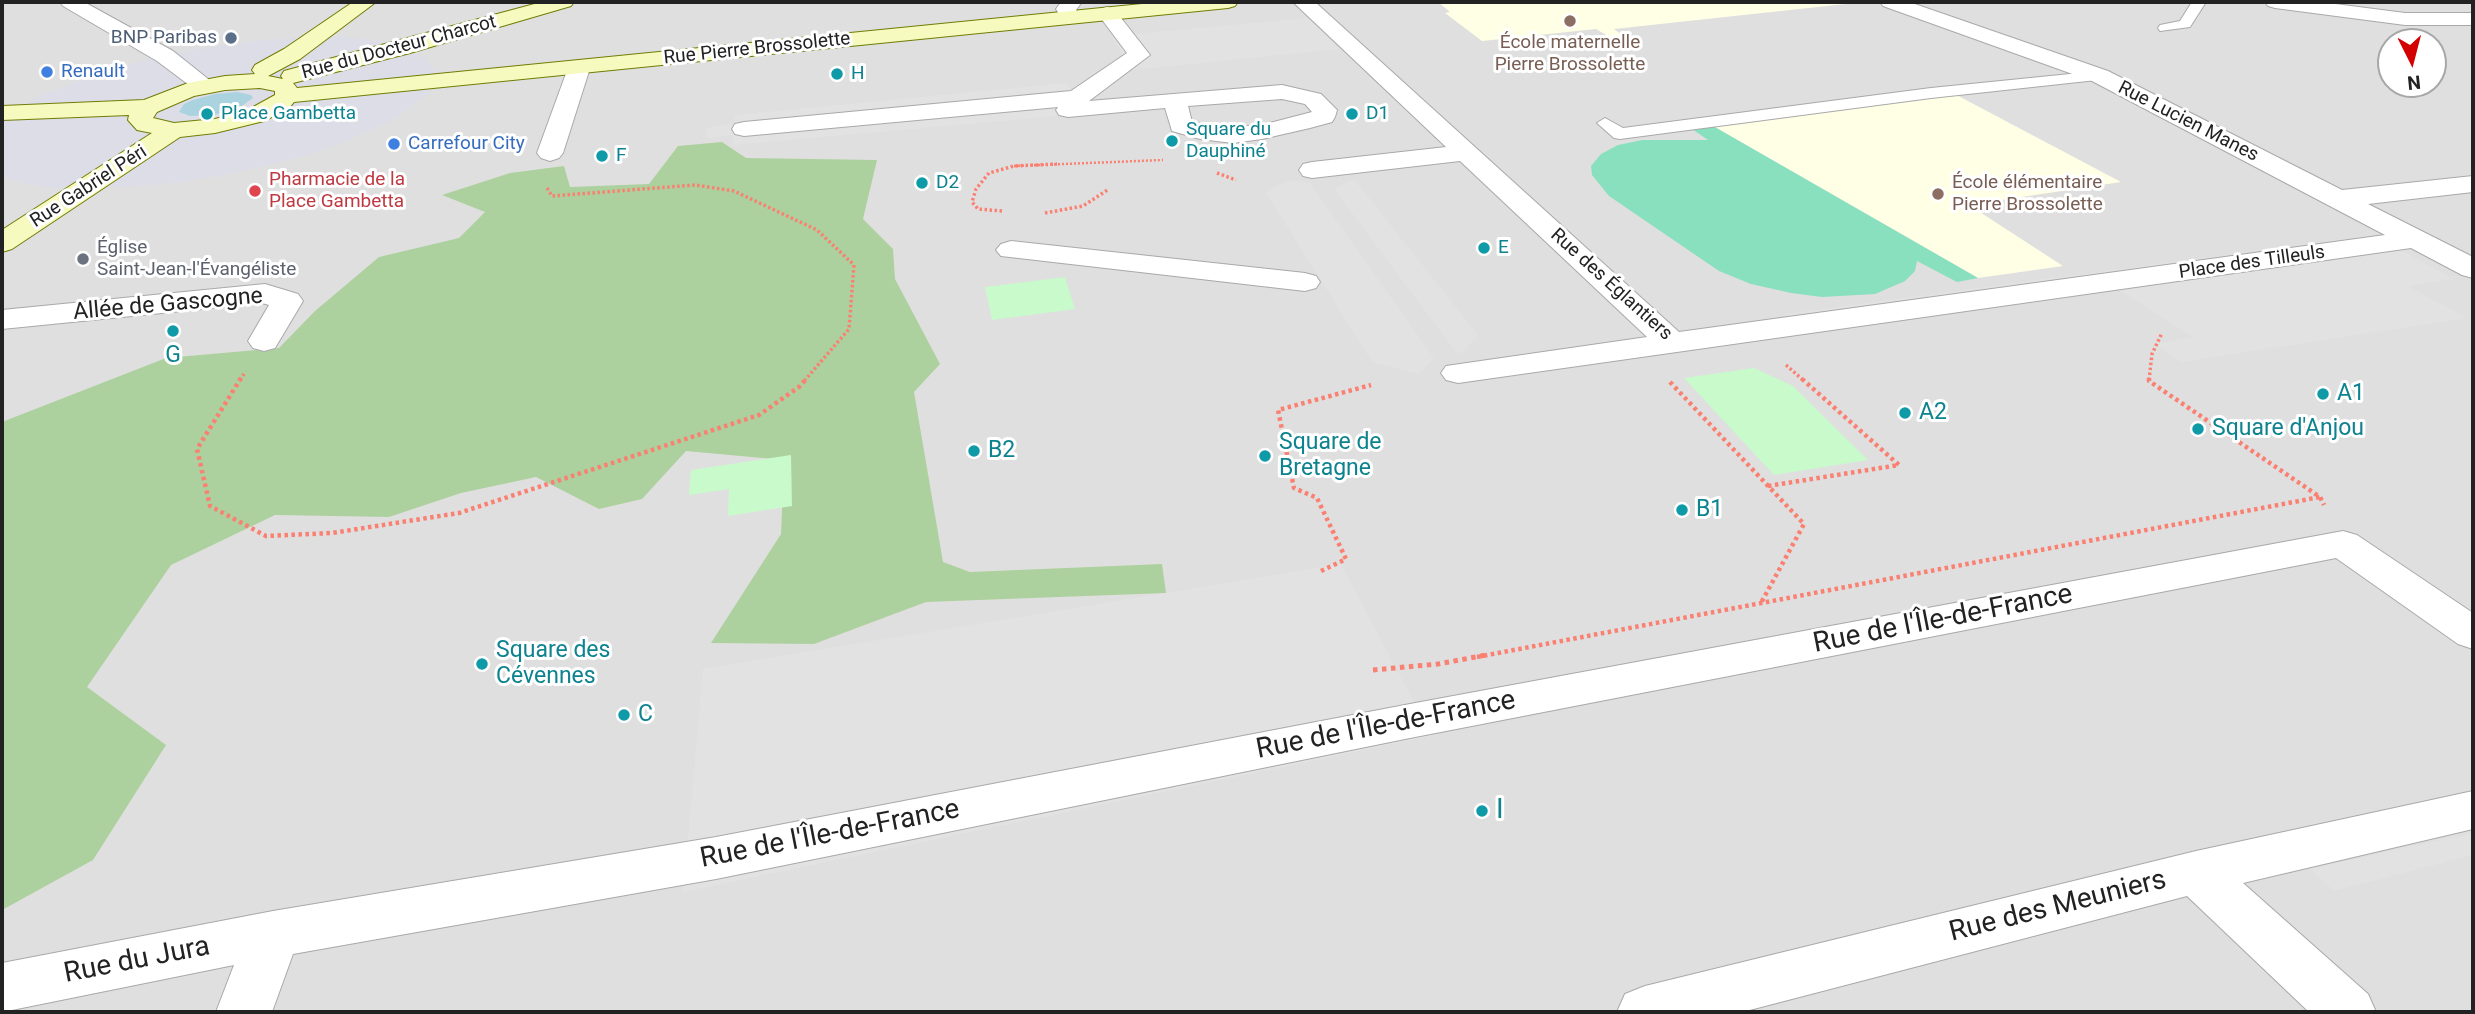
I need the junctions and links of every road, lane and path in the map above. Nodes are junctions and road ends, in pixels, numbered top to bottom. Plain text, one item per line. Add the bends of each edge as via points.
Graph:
1 (69, 2) edge
2 (366, 2) edge
3 (564, 2) edge
4 (1228, 2) edge
5 (1303, 2) edge
6 (1890, 2) edge
7 (2199, 2) edge
8 (2275, 2) edge
9 (2303, 4) edge
10 (1071, 9) edge
11 (1107, 13) junction
12 (2473, 19) edge
13 (2165, 28) dead end
14 (579, 68) junction
15 (2100, 76) junction
16 (243, 81) junction
17 (205, 86) junction
18 (280, 90) junction
19 (1077, 98) junction
20 (1175, 100) junction
21 (148, 107) junction
22 (2, 113) edge
23 (1605, 123) dead end
24 (1181, 126) junction
25 (744, 129) dead end
26 (174, 130) junction
27 (550, 153) joint
28 (1465, 153) junction
29 (1312, 170) dead end
30 (2473, 184) edge
31 (1109, 189) dead end
32 (2339, 199) junction
33 (1004, 212) dead end
34 (1044, 214) dead end
35 (2417, 239) junction
36 (2, 243) edge
37 (1011, 250) dead end
38 (2473, 269) edge
39 (1305, 282) dead end
40 (2087, 286) joint
41 (2, 320) edge
42 (1749, 332) junction
43 (2162, 332) dead end
44 (264, 341) joint
45 (1672, 343) junction
46 (1638, 348) junction
47 (1458, 373) dead end
48 (1371, 384) dead end
49 (1768, 486) junction
50 (2320, 497) junction
51 (2343, 544) junction
52 (1321, 570) dead end
53 (1761, 603) junction
54 (2473, 634) edge
55 (1373, 670) dead end
56 (2473, 810) edge
57 (2196, 872) junction
58 (273, 934) junction
59 (2, 988) edge
60 (244, 1012) edge
61 (1645, 1012) edge
62 (2348, 1012) edge

1 - 17 street via 165,56
2 - 16 street via 292,54
3 - 18 street, Rue du Docteur Charcot via 325,66
4 - 11 street, Rue Pierre Brossolette
5 - 28 street, Rue des Églantiers
6 - 15 street, Rue Lucien Manes
7 - 13 lane via 2185,24
8 - 9 street
9 - 12 street via 2405,19
10 - 11 street, Rue Pierre Brossolette
10 - 14 street, Rue Pierre Brossolette
11 - 19 street via 1139,55
14 - 18 street, Rue Pierre Brossolette
14 - 27 street
15 - 23 lane via 1620,134
15 - 32 street, Rue Lucien Manes
16 - 17 street
16 - 18 street
17 - 21 street
18 - 26 street via 270,110 215,126
19 - 20 street via 1068,110
19 - 25 street
20 - 24 street
20 - 24 street via 1282,92 1313,99 1325,110 1323,117 1262,132 1233,135
21 - 22 street
21 - 26 street via 141,114 146,125
24 - 33 path via 1185,135 1181,151 1162,160 1014,166 989,173 972,202 978,209
26 - 36 street, Rue Gabriel Péri
27 - 44 path via 546,185 552,196 695,185 734,191 817,230 854,265 849,328 799,387 759,415 459,513 332,533 266,536 210,506 197,449
28 - 29 street
28 - 45 street, Rue des Églantiers
30 - 32 street
31 - 34 path via 1083,206
32 - 35 street, Rue Lucien Manes
35 - 38 street, Rue Lucien Manes
35 - 40 street, Place des Tilleuls
37 - 39 street
40 - 42 street, Rue des Églantiers
41 - 44 street, Allée de Gascogne via 265,293 287,301
42 - 45 street, Rue des Églantiers
42 - 49 path via 1899,465
43 - 50 path via 2152,354 2149,381
45 - 46 street
46 - 47 street
46 - 49 path
48 - 52 path via 1278,410 1294,488 1317,498 1346,559
49 - 53 path via 1804,524
50 - 51 path
50 - 53 path
51 - 54 street
51 - 58 street, Rue de l'Île-de-France via 716,858
53 - 55 path via 1438,664
56 - 57 street, Rue des Meuniers
57 - 61 street, Rue des Meuniers
57 - 62 street
58 - 59 street, Rue du Jura
58 - 60 street

